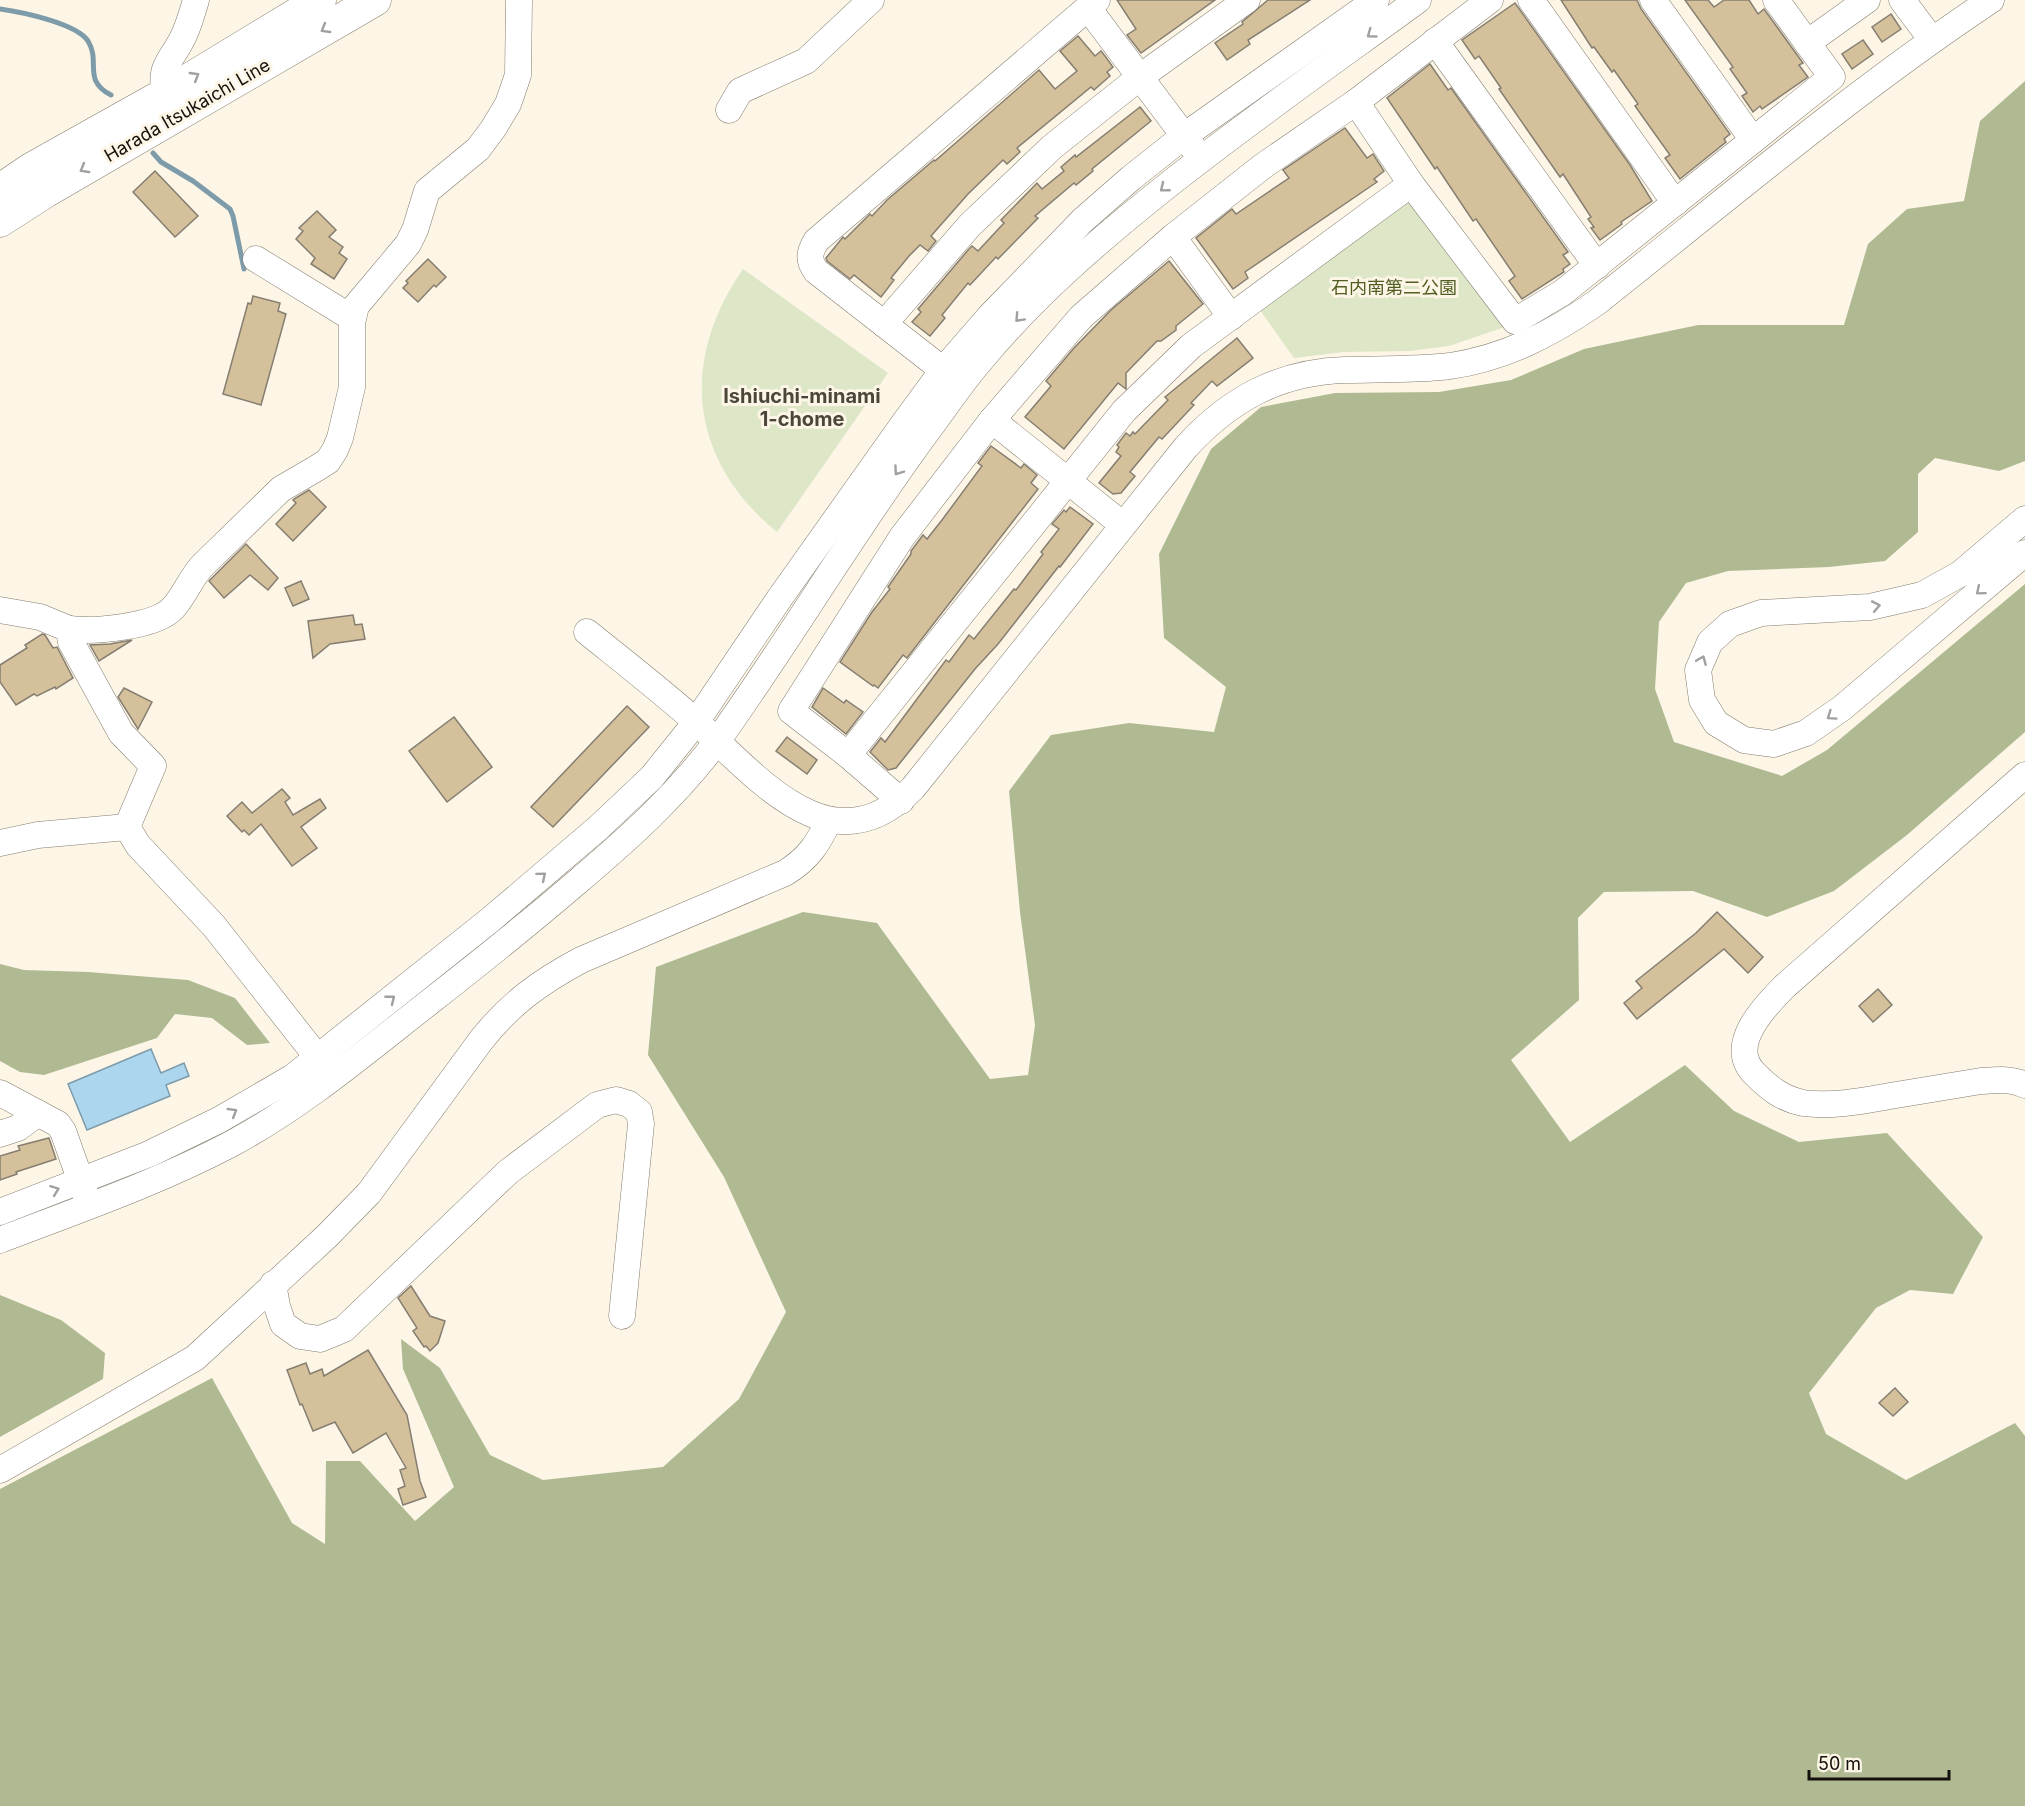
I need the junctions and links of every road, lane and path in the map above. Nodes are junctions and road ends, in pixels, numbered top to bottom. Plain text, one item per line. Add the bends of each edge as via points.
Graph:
1 (196, 0) edge
2 (320, 0) edge
3 (375, 0) edge
4 (519, 0) edge
5 (870, 0) edge
6 (1247, 0) edge
7 (1376, 0) edge
8 (1418, 0) edge
9 (1490, 0) edge
10 (1531, 0) edge
11 (1653, 0) edge
12 (1776, 0) edge
13 (1867, 0) edge
14 (1902, 0) edge
15 (1991, 0) edge
16 (1093, 4) edge
17 (1932, 40) junction
18 (1436, 41) junction
19 (1807, 43) junction
20 (1140, 77) junction
21 (165, 94) junction
22 (1356, 102) junction
23 (729, 110) dead end
24 (1184, 136) junction
25 (1754, 140) junction
26 (1201, 158) junction
27 (1411, 184) junction
28 (0, 190) edge
29 (1676, 203) junction
30 (0, 222) edge
31 (1173, 237) junction
32 (256, 259) dead end
33 (1597, 266) junction
34 (1231, 317) junction
35 (352, 318) junction
36 (884, 324) junction
37 (943, 370) junction
38 (992, 420) junction
39 (1069, 481) junction
40 (2025, 519) edge
41 (1123, 525) junction
42 (2025, 553) edge
43 (0, 610) edge
44 (69, 629) junction
45 (587, 632) dead end
46 (696, 722) junction
47 (717, 741) junction
48 (848, 755) junction
49 (2025, 775) edge
50 (901, 801) junction
51 (829, 820) junction
52 (127, 827) junction
53 (0, 843) edge
54 (318, 1058) junction
55 (2025, 1085) edge
56 (0, 1093) edge
57 (38, 1113) junction
58 (0, 1134) edge
59 (81, 1180) junction
60 (90, 1206) junction
61 (0, 1212) edge
62 (0, 1240) edge
63 (273, 1284) junction
64 (622, 1316) dead end
65 (0, 1470) edge

1 - 21 street via 164,73
21 -> 2 main road, Harada Itsukaichi Line
3 -> 30 main road, Harada Itsukaichi Line
4 - 35 street via 518,75 508,104 486,139 427,191 408,244 361,299
5 - 23 street via 806,60 740,91
6 - 20 street
7 - 24 street
8 -> 26 street
9 - 18 street
10 - 29 street
11 - 25 street
12 - 19 street
13 - 19 street
14 - 17 street
15 - 17 street
16 - 20 street
16 - 36 street via 816,241 810,251 810,262 816,271
17 - 41 street via 1563,326 1528,344 1451,366 1317,372 1268,386 1223,411 1203,428
18 - 22 street
18 - 33 street
19 - 25 street via 1832,77
20 - 24 street
20 - 36 street via 1052,147 970,225
21 - 28 main road, Harada Itsukaichi Line
22 - 27 street
22 - 31 street via 1263,166
24 - 26 street
24 - 37 street via 1083,220
25 - 29 street
26 -> 47 street via 1050,285 980,360 889,484
27 - 33 street via 1515,321
27 - 34 street
29 - 33 street
31 - 34 street
31 - 38 street via 1081,317
32 - 35 street
34 - 39 street via 1191,346 1124,411
35 - 44 street via 352,387 340,438 328,460 281,489 199,569 166,614 117,629
36 - 37 street
37 - 46 street
38 - 39 street
38 - 48 street via 902,537 791,711
39 - 41 street
39 - 48 street
42 -> 40 street via 1842,708 1806,733 1774,744 1744,740 1716,723 1702,700 1698,670 1710,642 1730,624 1761,613 1870,608 1922,595 1960,574
41 - 50 street
43 - 44 street via 33,615
44 - 52 street via 71,642 121,733 153,766
45 - 46 street
46 - 47 street
54 -> 46 street via 598,828 652,777
47 - 51 street via 799,810
47 - 60 street via 670,798 618,847 508,941 310,1095 230,1144
48 - 50 street
49 - 55 street via 1785,986 1760,1012 1748,1034 1746,1054 1750,1070 1774,1093 1801,1102 1862,1101 1991,1081
50 - 51 street via 860,820
51 - 63 street via 812,852 785,873 581,960 525,994 482,1039 369,1193
52 - 53 street via 38,835
52 - 54 street via 138,845 219,932
59 -> 54 street via 149,1154 219,1120
56 - 57 street
57 - 58 street via 18,1128
57 - 59 street via 61,1127
59 - 60 street
61 -> 59 street
60 - 62 street
63 - 64 street via 283,1324 300,1336 320,1340 344,1329 508,1172 597,1105 616,1100 639,1112 641,1124
63 - 65 street via 195,1358

